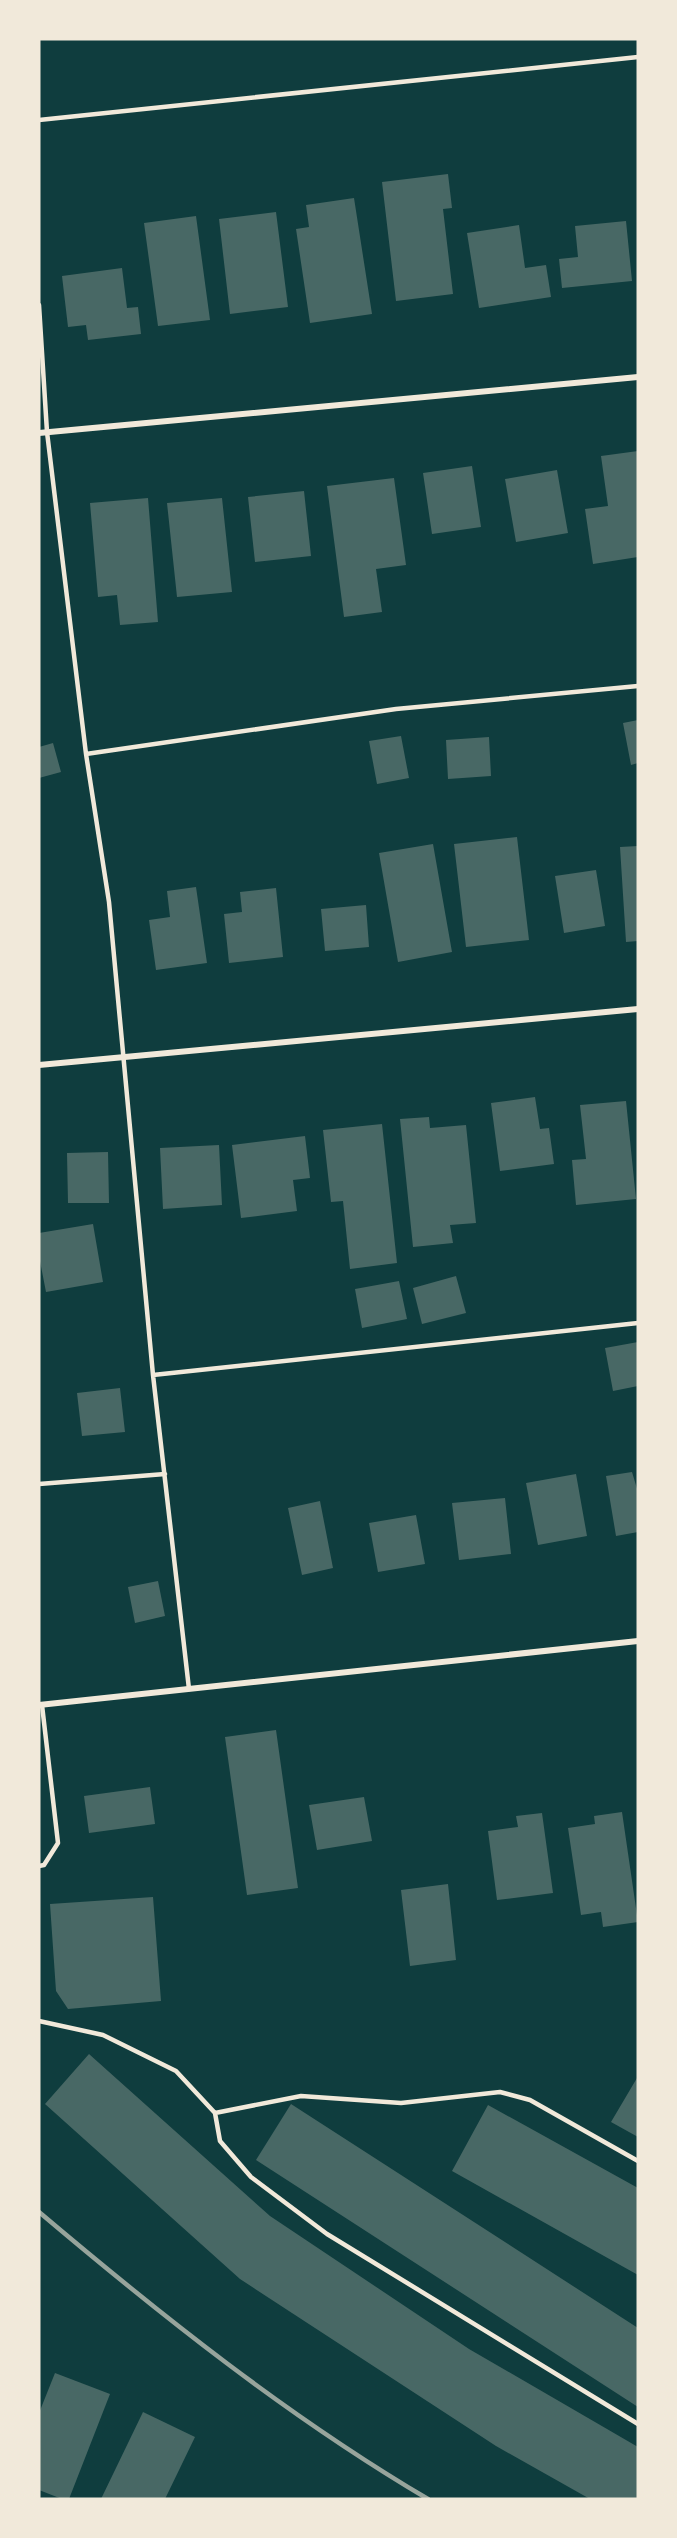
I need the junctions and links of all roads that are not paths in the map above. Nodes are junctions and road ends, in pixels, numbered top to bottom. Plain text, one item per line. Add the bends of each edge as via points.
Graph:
1 (638, 57) edge
2 (39, 120) edge
3 (39, 305) edge
4 (638, 377) edge
5 (47, 432) junction
6 (39, 433) edge
7 (638, 686) edge
8 (86, 754) junction
9 (638, 1009) edge
10 (124, 1058) junction
11 (39, 1065) edge
12 (638, 1323) edge
13 (153, 1375) junction
14 (165, 1474) junction
15 (39, 1484) edge
16 (638, 1641) edge
17 (189, 1689) junction
18 (41, 1705) edge
19 (39, 1866) edge
20 (39, 2021) edge
21 (215, 2113) junction
22 (638, 2161) edge
23 (638, 2424) edge

1 - 2 lane
3 - 5 lane
4 - 5 street
5 - 6 street
5 - 8 lane
7 - 8 lane via 396,709
8 - 10 lane via 109,902
9 - 10 street
10 - 11 street
10 - 13 lane
12 - 13 lane
13 - 14 lane
14 - 15 lane
14 - 17 lane
16 - 17 street
17 - 18 street
18 - 19 lane via 58,1843 44,1865
20 - 21 lane via 103,2035 176,2071
21 - 22 lane via 301,2096 401,2103 501,2092 530,2100
21 - 23 lane via 220,2141 251,2177 327,2234

